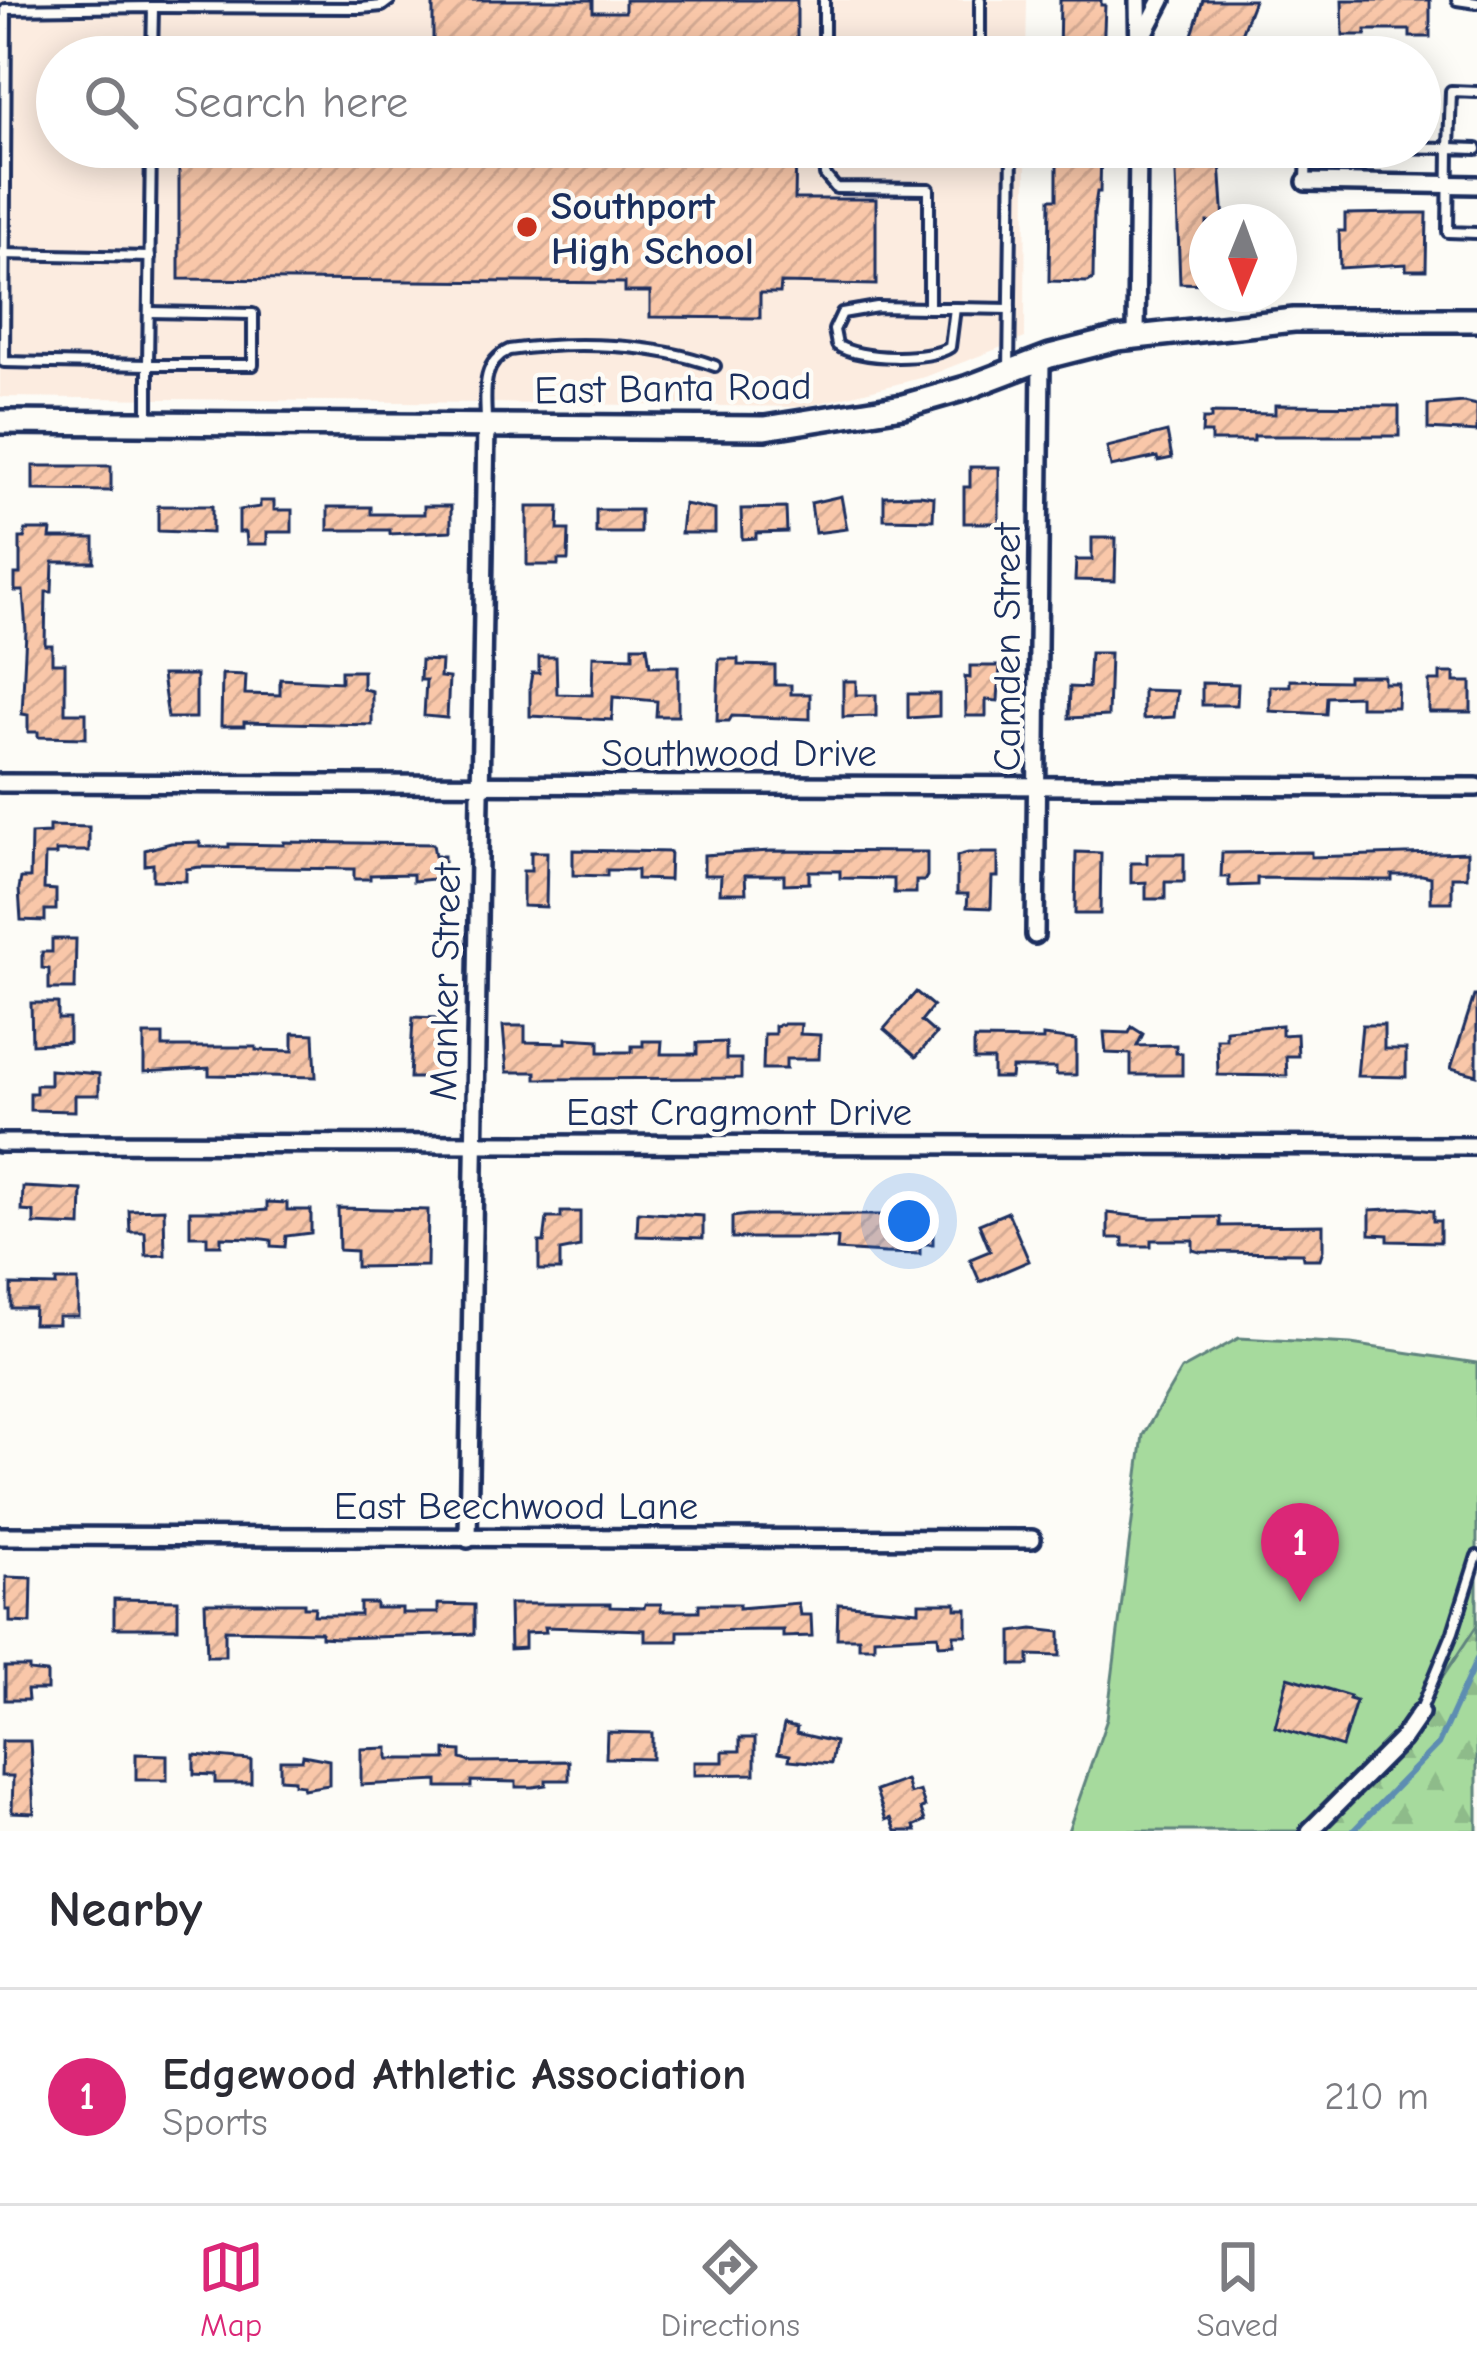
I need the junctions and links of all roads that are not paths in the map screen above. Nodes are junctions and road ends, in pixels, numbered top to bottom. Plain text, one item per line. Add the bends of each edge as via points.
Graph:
1 (389, 0) edge
2 (824, 0) edge
3 (980, 0) edge
4 (1138, 0) edge
5 (1162, 0) edge
6 (1457, 0) edge
7 (1477, 3) edge
8 (6, 4) edge
9 (153, 7) junction
10 (152, 36) edge
11 (824, 36) edge
12 (980, 36) edge
13 (1139, 36) edge
14 (1145, 36) edge
15 (1477, 92) edge
16 (1441, 148) edge
17 (1449, 148) junction
18 (1477, 149) edge
19 (151, 168) edge
20 (825, 168) edge
21 (1012, 168) edge
22 (1138, 168) edge
23 (1306, 168) edge
24 (1306, 182) joint
25 (1449, 185) junction
26 (1477, 185) edge
27 (1476, 232) edge
28 (2, 254) edge
29 (150, 257) junction
30 (929, 308) junction
31 (955, 308) junction
32 (1010, 309) junction
33 (149, 312) junction
34 (1477, 320) edge
35 (1136, 336) junction
36 (1041, 360) junction
37 (148, 365) junction
38 (715, 366) dead end
39 (1009, 372) junction
40 (0, 422) edge
41 (148, 423) junction
42 (486, 425) junction
43 (0, 783) edge
44 (481, 784) junction
45 (1037, 786) junction
46 (1477, 788) edge
47 (1035, 935) dead end
48 (0, 1143) edge
49 (475, 1143) junction
50 (1477, 1146) edge
51 (0, 1537) edge
52 (468, 1539) junction
53 (1032, 1539) dead end
54 (1477, 1556) edge
55 (1420, 1713) joint
56 (1310, 1831) edge

1 - 9 lane via 361,8
2 - 11 lane
3 - 12 lane
4 - 13 street
5 - 14 street
6 - 7 lane
8 - 9 lane
8 - 28 lane
9 - 10 lane
15 - 17 lane via 1450,91
16 - 17 lane
17 - 18 lane
17 - 25 lane
19 - 29 lane
20 - 30 lane via 836,188 929,189
21 - 32 lane
22 - 35 street
23 - 24 lane
24 - 25 street
25 - 26 street
25 - 27 lane via 1448,232
28 - 29 lane
28 - 37 lane via 4,362
29 - 33 lane
30 - 31 lane
30 - 31 lane via 842,314 837,345 857,355 935,355 950,347
31 - 32 lane
32 - 39 lane
33 - 37 lane
33 - 37 lane via 253,314 253,365
34 - 35 street, East Banta Road via 1294,320
35 - 36 street, East Banta Road
36 - 39 street, East Banta Road
36 - 45 street, Camden Street
37 - 41 lane
38 - 42 lane via 648,350 509,350 488,369
39 - 42 street, East Banta Road via 903,406 797,425
40 - 41 street, East Banta Road
41 - 42 street, East Banta Road
42 - 44 street, Manker Street
43 - 44 street, Southwood Drive
44 - 45 street, Southwood Drive
44 - 49 street, Manker Street
45 - 46 street, Southwood Drive
45 - 47 street, Camden Street
48 - 49 street, East Cragmont Drive
49 - 50 street, East Cragmont Drive
49 - 52 street, Manker Street
51 - 52 street, East Beechwood Lane
52 - 53 street, East Beechwood Lane
54 - 55 lane
55 - 56 street

